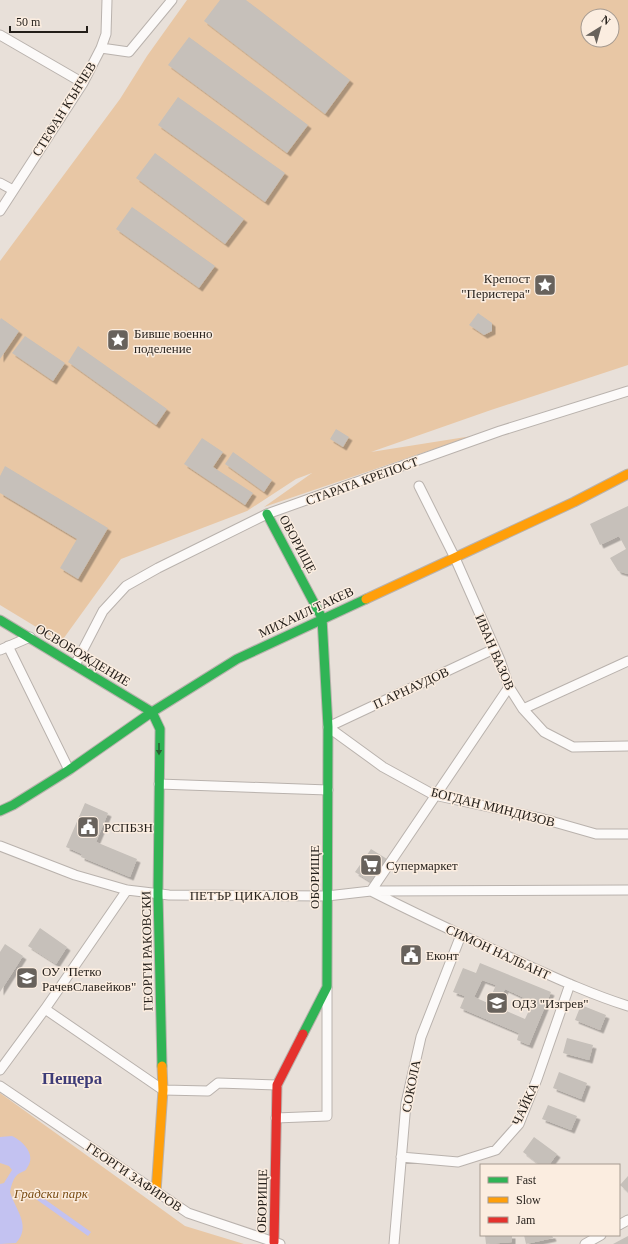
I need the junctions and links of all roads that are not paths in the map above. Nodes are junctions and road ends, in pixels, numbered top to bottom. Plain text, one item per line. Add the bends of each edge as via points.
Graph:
1 (107, 0) edge
2 (172, 0) edge
3 (0, 35) edge
4 (101, 48) junction
5 (83, 83) junction
6 (0, 183) edge
7 (13, 190) junction
8 (0, 211) edge
9 (628, 392) edge
10 (628, 474) edge
11 (419, 486) dead end
12 (267, 514) junction
13 (454, 558) junction
14 (322, 618) junction
15 (0, 620) edge
16 (30, 638) junction
17 (4, 648) edge
18 (494, 649) junction
19 (628, 662) edge
20 (75, 665) junction
21 (509, 687) junction
22 (523, 709) junction
23 (152, 712) junction
24 (328, 727) junction
25 (628, 746) edge
26 (69, 770) junction
27 (159, 784) junction
28 (328, 790) junction
29 (434, 795) junction
30 (13, 805) junction
31 (0, 811) edge
32 (0, 818) edge
33 (628, 834) edge
34 (0, 846) edge
35 (11, 851) junction
36 (0, 852) edge
37 (127, 890) junction
38 (628, 890) edge
39 (371, 891) junction
40 (158, 894) junction
41 (327, 896) junction
42 (461, 935) junction
43 (570, 984) junction
44 (328, 987) junction
45 (628, 1006) edge
46 (45, 1009) junction
47 (0, 1070) edge
48 (277, 1085) junction
49 (0, 1086) edge
50 (163, 1090) junction
51 (276, 1118) junction
52 (401, 1157) junction
53 (156, 1192) junction
54 (599, 1236) edge
55 (277, 1243) edge
56 (394, 1244) edge
57 (585, 1244) edge

1 - 4 street, СТЕФАН КЪНЧЕВ via 106,34
2 - 4 street via 129,52
3 - 5 street
4 - 5 street, СТЕФАН КЪНЧЕВ
5 - 7 street, СТЕФАН КЪНЧЕВ
6 - 7 street
7 - 8 street, СТЕФАН КЪНЧЕВ
9 - 12 street, СТАРАТА КРЕПОСТ via 500,431
10 - 13 street, МИХАИЛ ТАКЕВ
11 - 13 street, ИВАН ВАЗОВ
12 - 14 street, ОБОРИЩЕ
12 - 20 street, СТАРАТА КРЕПОСТ via 126,586 104,611
13 - 14 street, МИХАИЛ ТАКЕВ
13 - 18 street, ИВАН ВАЗОВ
14 - 23 street, МИХАИЛ ТАКЕВ via 237,659
14 - 24 street, ОБОРИЩЕ
15 - 16 street, ОСВОБОЖДЕНИЕ
16 - 17 street
16 - 20 street, ОСВОБОЖДЕНИЕ
17 - 26 street
18 - 21 street, ИВАН ВАЗОВ
18 - 24 street, П.АРНАУДОВ
19 - 22 street
20 - 23 street, ОСВОБОЖДЕНИЕ
21 - 22 street, ИВАН ВАЗОВ
21 - 29 street
22 - 25 street, ИВАН ВАЗОВ via 544,732 574,747
23 - 26 street, МИХАИЛ ТАКЕВ
23 -> 27 street, ГЕОРГИ РАКОВСКИ via 160,730
24 - 28 street, ОБОРИЩЕ
24 - 29 street, БОГДАН МИНДИЗОВ via 383,767
26 - 30 street, МИХАИЛ ТАКЕВ
27 - 28 street
27 - 40 street, ГЕОРГИ РАКОВСКИ
28 - 41 street, ОБОРИЩЕ
29 - 33 street, БОГДАН МИНДИЗОВ via 540,818 596,834
29 - 39 street
30 - 31 street, МИХАИЛ ТАКЕВ
30 - 32 street, МИХАИЛ ТАКЕВ
34 - 35 street, ПЕТЪР ЦИКАЛОВ
35 - 36 street, ПЕТЪР ЦИКАЛОВ
35 - 37 street, ПЕТЪР ЦИКАЛОВ via 75,875
37 - 40 street, ПЕТЪР ЦИКАЛОВ
37 - 46 street
38 - 39 street, ПЕТЪР ЦИКАЛОВ
39 - 41 street, ПЕТЪР ЦИКАЛОВ
39 - 42 street, СИМОН НАЛБАНТ
40 - 41 street, ПЕТЪР ЦИКАЛОВ
40 - 50 street, ГЕОРГИ РАКОВСКИ
41 - 44 street, ОБОРИЩЕ
42 - 43 street, СИМОН НАЛБАНТ
42 - 52 street, СОКОЛА via 421,1037 406,1103
43 - 45 street, СИМОН НАЛБАНТ via 598,997
43 - 52 street, ЧАЙКА via 519,1124 496,1150 458,1162
44 - 48 street, ОБОРИЩЕ
44 - 51 street via 327,1116
46 - 47 street
46 - 50 street
48 - 50 street via 218,1083 208,1091
48 - 51 street, ОБОРИЩЕ
49 - 53 street, ГЕОРГИ ЗАФИРОВ
50 - 53 street, ГЕОРГИ РАКОВСКИ
51 - 55 street, ОБОРИЩЕ
52 - 56 street, СОКОЛА
53 - 55 street, ГЕОРГИ ЗАФИРОВ via 188,1213
54 - 57 street

